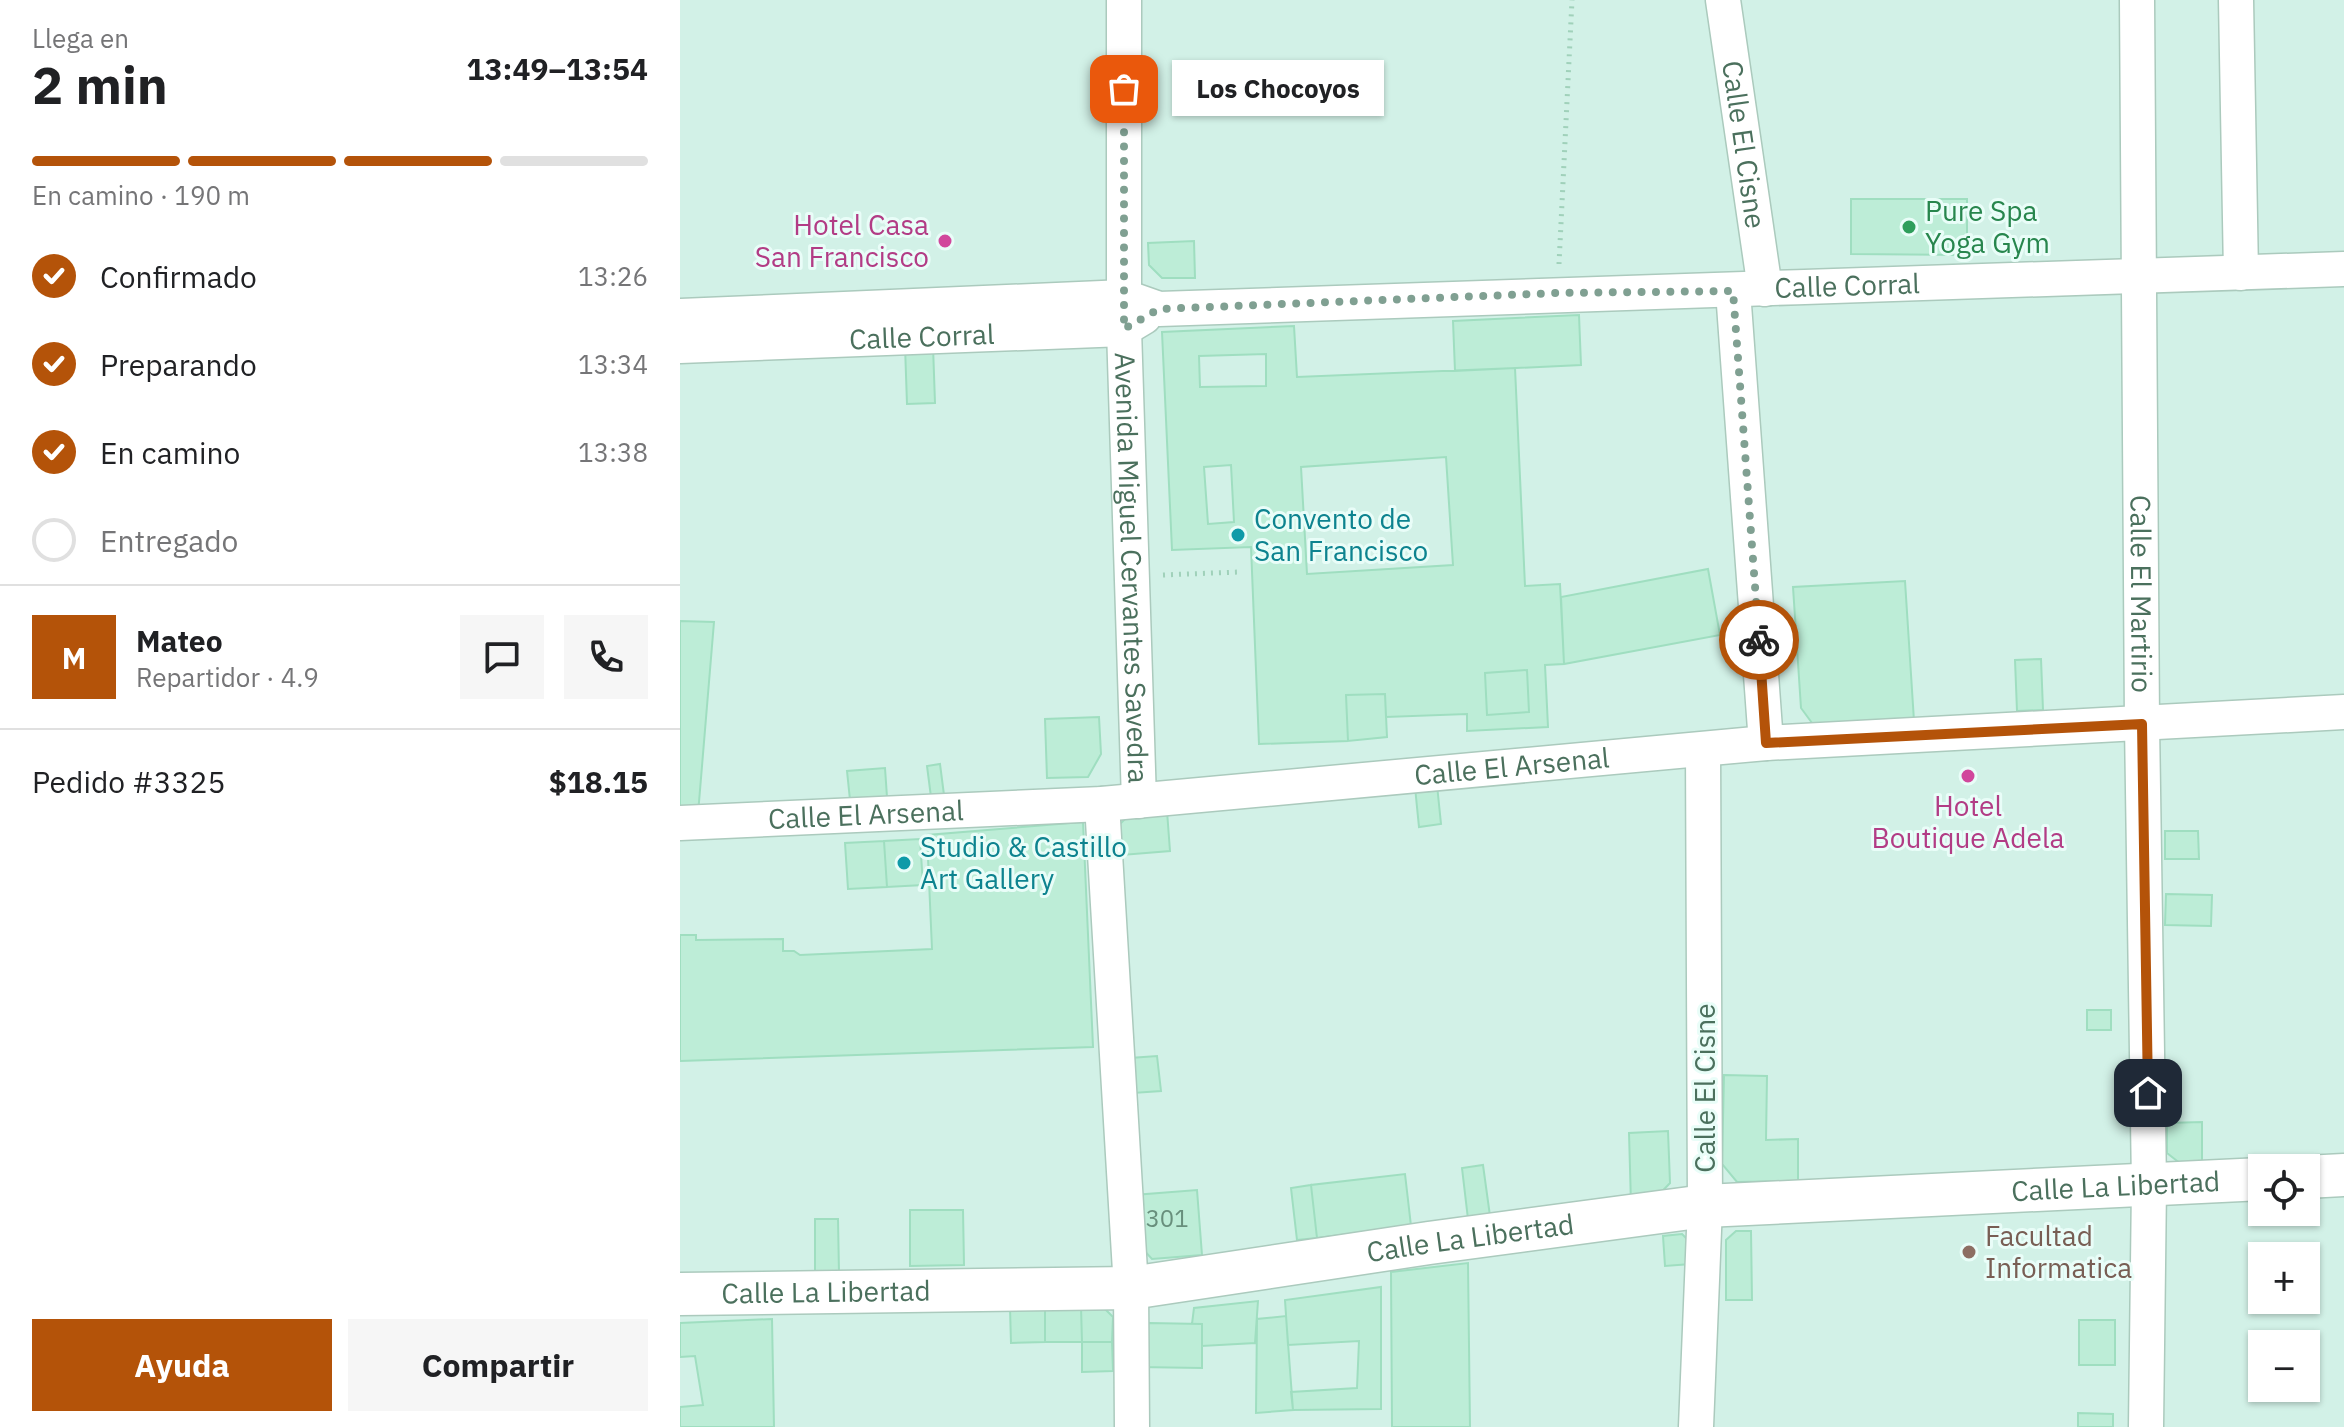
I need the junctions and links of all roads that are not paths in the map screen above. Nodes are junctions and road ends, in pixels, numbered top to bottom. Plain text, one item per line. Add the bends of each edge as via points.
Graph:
1 (1124, 0) edge
2 (1723, 0) edge
3 (2137, 0) edge
4 (2236, 0) edge
5 (2344, 269) edge
6 (2241, 273) junction
7 (2140, 277) junction
8 (1749, 290) junction
9 (1125, 313) junction
10 (680, 316) edge
11 (680, 346) edge
12 (2344, 712) edge
13 (2142, 724) junction
14 (1766, 743) junction
15 (1703, 750) junction
16 (1139, 801) junction
17 (1102, 804) junction
18 (680, 823) edge
19 (2344, 1175) edge
20 (2320, 1176) edge
21 (2248, 1180) edge
22 (2149, 1185) junction
23 (1705, 1206) junction
24 (1131, 1288) junction
25 (680, 1294) edge
26 (1132, 1427) edge
27 (1696, 1427) edge
28 (2146, 1427) edge

1 - 9 street, Avenida Miguel Cervantes Savedra
2 - 8 street, Calle El Cisne
3 - 7 street, Calle El Martirio
4 - 6 street
5 - 6 street, Calle Corral
6 - 7 street, Calle Corral
7 - 8 street, Calle Corral
7 - 13 street, Calle El Martirio
8 - 9 street, Calle Corral via 1557,293
8 - 14 street, Calle El Cisne
9 - 10 street, Calle Corral
9 - 11 street, Calle Corral
9 - 16 street, Avenida Miguel Cervantes Savedra
12 - 13 street, Calle El Arsenal
13 - 14 street, Calle El Arsenal
13 - 22 street, Calle El Martirio
14 - 15 street, Calle El Arsenal
15 - 16 street, Calle El Arsenal
15 - 23 street, Calle El Cisne
16 - 17 street, Calle El Arsenal
17 - 18 street, Calle El Arsenal
17 - 24 street, Avenida Miguel Cervantes Savedra
19 - 20 street
21 - 22 street, Calle La Libertad
22 - 23 street, Calle La Libertad
22 - 28 street, Calle El Martirio
23 - 24 street, Calle La Libertad
23 - 27 street, Calle El Cisne
24 - 25 street, Calle La Libertad
24 - 26 street, Avenida Miguel Cervantes Savedra

